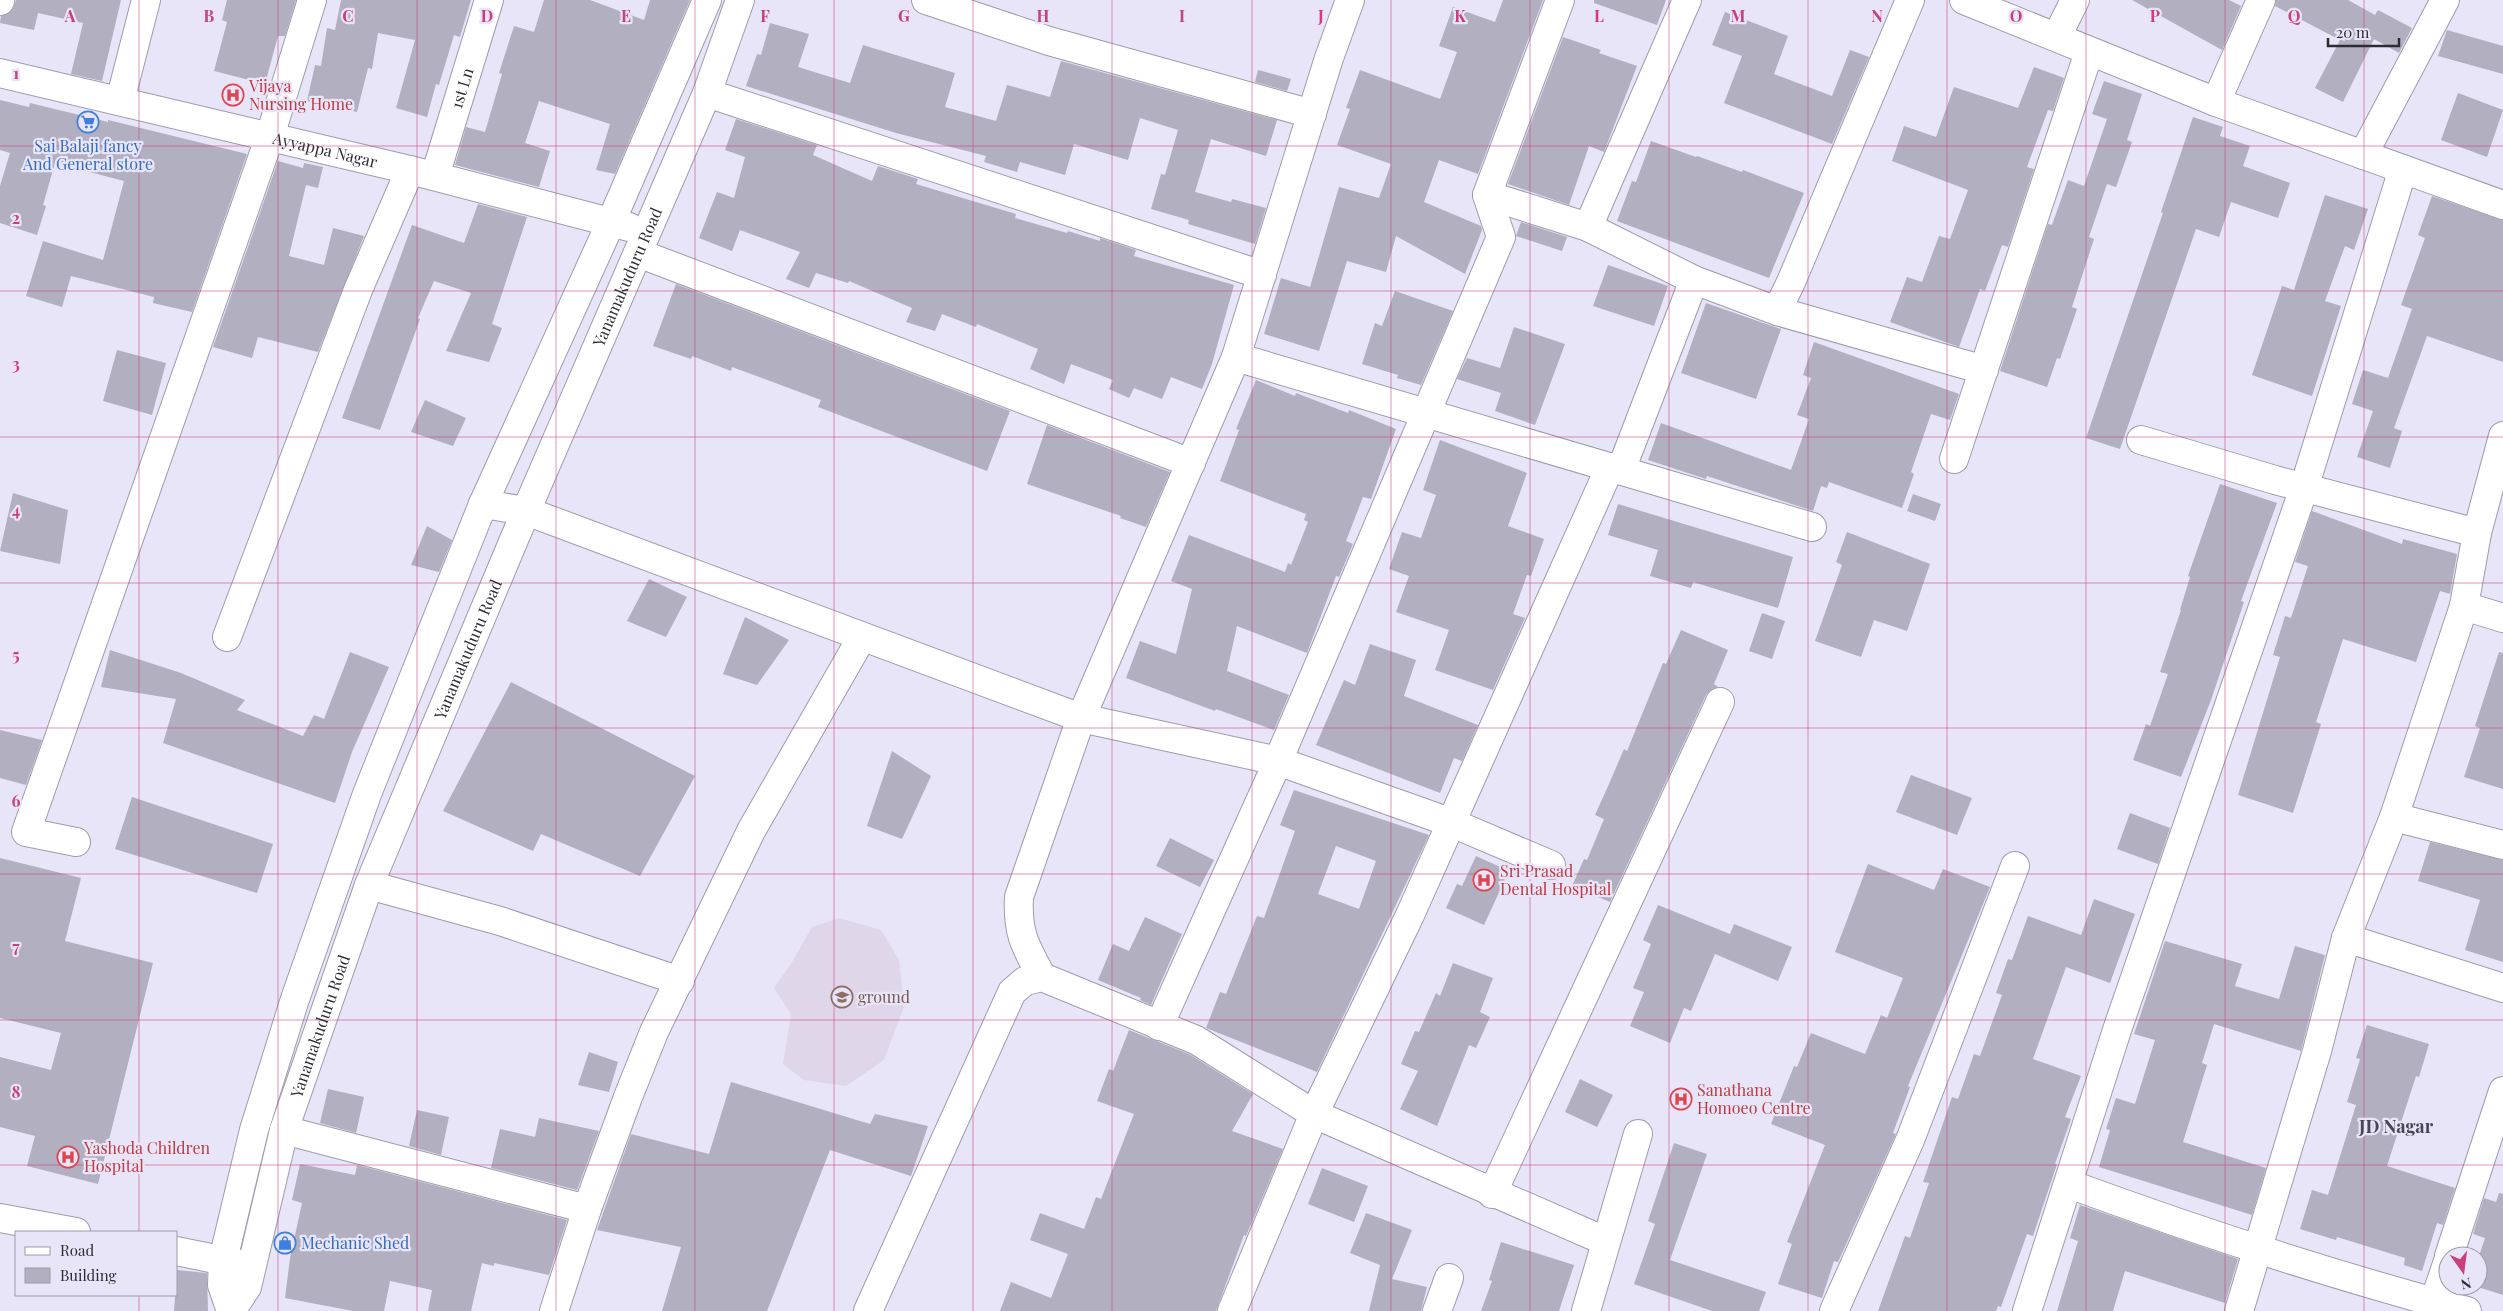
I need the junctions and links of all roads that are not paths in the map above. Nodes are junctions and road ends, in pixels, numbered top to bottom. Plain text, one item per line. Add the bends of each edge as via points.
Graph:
1 (146, 0) edge
2 (312, 0) edge
3 (489, 0) edge
4 (707, 0) edge
5 (740, 0) edge
6 (926, 0) edge
7 (1350, 0) edge
8 (1560, 0) edge
9 (1687, 0) edge
10 (1910, 0) edge
11 (1964, 0) edge
12 (2075, 0) edge
13 (2261, 0) edge
14 (2445, 0) edge
15 (2057, 36) junction
16 (2089, 52) junction
17 (0, 73) edge
18 (707, 92) junction
19 (120, 101) junction
20 (2216, 102) junction
21 (1312, 114) junction
22 (270, 136) junction
23 (2363, 155) junction
24 (2403, 169) junction
25 (422, 173) junction
26 (1487, 195) junction
27 (2503, 205) edge
28 (611, 222) junction
29 (1588, 228) junction
30 (643, 242) junction
31 (1262, 275) junction
32 (1694, 280) junction
33 (1777, 311) junction
34 (1236, 357) junction
35 (1984, 370) junction
36 (1428, 414) junction
37 (2503, 436) edge
38 (2141, 440) dead end
39 (1954, 459) dead end
40 (1191, 463) junction
41 (1615, 469) junction
42 (2304, 488) junction
43 (482, 504) junction
44 (526, 511) junction
45 (1812, 527) dead end
46 (2477, 533) junction
47 (2464, 606) junction
48 (2503, 618) edge
49 (227, 637) dead end
50 (862, 637) junction
51 (1720, 702) dead end
52 (1081, 718) junction
53 (1278, 761) junction
54 (2394, 817) junction
55 (1452, 823) junction
56 (76, 842) dead end
57 (2503, 845) edge
58 (1551, 865) dead end
59 (2015, 866) dead end
60 (369, 885) junction
61 (2346, 938) junction
62 (1042, 978) junction
63 (680, 981) junction
64 (2503, 988) edge
65 (1159, 1026) junction
66 (2503, 1092) edge
67 (1314, 1114) junction
68 (284, 1130) junction
69 (1638, 1134) dead end
70 (2069, 1184) junction
71 (1492, 1194) junction
72 (587, 1209) junction
73 (0, 1218) edge
74 (71, 1231) edge
75 (1605, 1241) junction
76 (2453, 1246) edge
77 (2256, 1249) junction
78 (178, 1251) edge
79 (223, 1260) junction
80 (251, 1266) junction
81 (1449, 1278) dead end
82 (2438, 1290) edge
83 (2434, 1302) junction
84 (231, 1311) edge
85 (554, 1311) edge
86 (868, 1311) edge
87 (1232, 1311) edge
88 (1437, 1311) edge
89 (1586, 1311) edge
90 (1834, 1311) edge
91 (2026, 1311) edge
92 (2239, 1311) edge
93 (2467, 1311) edge

1 - 19 street
2 - 22 street
3 - 25 street, 1st Ln
4 - 28 street, Yanamakuduru Road
5 - 18 street, Yanamakuduru Road
6 - 21 street via 1049,40
7 - 21 street
8 - 26 street
9 - 29 street
10 - 33 street
11 - 15 street
12 - 15 street
13 - 20 street
14 - 23 street
15 - 16 street
16 - 20 street
16 - 35 street
17 - 19 street, Ayyappa Nagar
18 - 30 street, Yanamakuduru Road
18 - 31 street
19 - 22 street, Ayyappa Nagar
20 - 23 street
21 - 31 street
22 - 25 street, Ayyappa Nagar
22 - 56 street via 26,832
23 - 24 street
24 - 27 street
24 - 42 street
25 - 28 street, Ayyappa Nagar
25 - 49 street, 1st Ln via 358,290
26 - 29 street
26 - 36 street via 1501,237
28 - 30 street, Ayyappa Nagar
28 - 43 street, Yanamakuduru Road
29 - 32 street
30 - 40 street, Ayyappa Nagar
30 - 44 street, Yanamakuduru Road
31 - 34 street
32 - 33 street
32 - 41 street
33 - 35 street
34 - 36 street
34 - 40 street
35 - 39 street
36 - 41 street
36 - 53 street
37 - 46 street
38 - 42 street
40 - 52 street
41 - 45 street
41 - 55 street
42 - 46 street
42 - 70 street via 2122,1018
43 - 44 street
43 - 79 street, Yanamakuduru Road via 367,794 295,999 254,1130
44 - 50 street
44 - 60 street, Yanamakuduru Road
46 - 47 street
47 - 48 street
47 - 54 street
50 - 52 street
50 - 63 street via 751,831
51 - 71 street
52 - 53 street
52 - 62 street via 1020,897 1018,920 1024,944
53 - 55 street
53 - 65 street
54 - 57 street
54 - 61 street
55 - 58 street
55 - 67 street
59 - 90 street via 1910,1140
60 - 63 street via 500,922
60 - 68 street, Yanamakuduru Road
61 - 64 street
61 - 77 street via 2318,1051
62 - 65 street
62 - 86 street via 1025,981 1012,992
63 - 72 street via 654,1032
65 - 67 street via 1196,1040
66 - 76 street
67 - 71 street
67 - 87 street
68 - 72 street
68 - 80 street, Yanamakuduru Road
69 - 75 street
70 - 77 street
70 - 91 street
71 - 75 street
72 - 85 street
73 - 74 street
75 - 89 street
77 - 83 street
77 - 92 street
78 - 79 street
79 - 80 street
79 - 84 street, Yanamakuduru Road via 222,1284
80 - 84 street, Yanamakuduru Road via 246,1287
81 - 88 street
82 - 83 street
83 - 93 street

